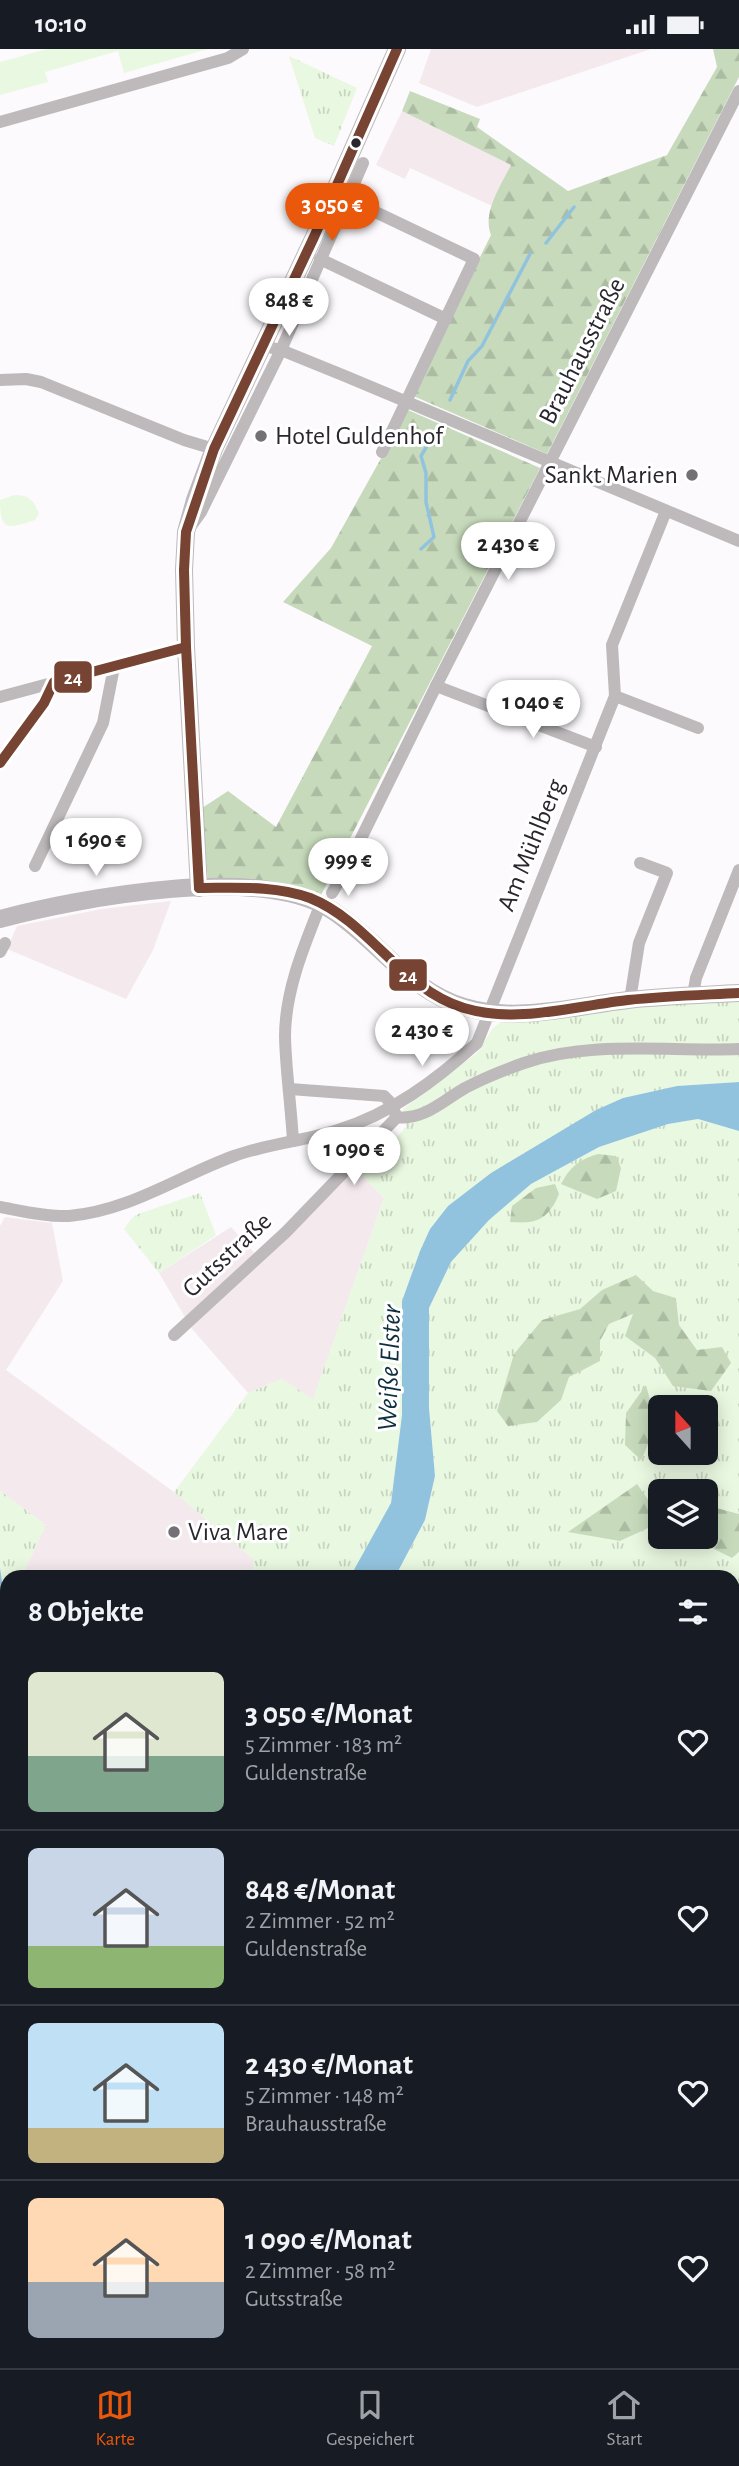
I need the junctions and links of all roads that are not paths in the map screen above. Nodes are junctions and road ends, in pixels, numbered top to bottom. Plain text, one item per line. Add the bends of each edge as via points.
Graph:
1 (243, 49) edge
2 (397, 49) edge
3 (739, 91) edge
4 (0, 123) edge
5 (363, 163) dead end
6 (346, 198) junction
7 (320, 259) junction
8 (446, 319) junction
9 (272, 348) junction
10 (0, 380) edge
11 (407, 403) junction
12 (214, 449) junction
13 (382, 452) dead end
14 (551, 462) junction
15 (666, 511) junction
16 (186, 532) junction
17 (739, 541) edge
18 (186, 647) junction
19 (114, 667) junction
20 (436, 686) junction
21 (615, 696) junction
22 (0, 697) edge
23 (698, 728) dead end
24 (596, 747) junction
25 (640, 863) dead end
26 (35, 866) dead end
27 (739, 870) edge
28 (200, 888) junction
29 (332, 893) dead end
30 (318, 911) dead end
31 (0, 919) edge
32 (739, 993) edge
33 (693, 995) junction
34 (630, 1000) junction
35 (488, 1012) junction
36 (739, 1049) edge
37 (290, 1089) junction
38 (395, 1112) junction
39 (293, 1141) junction
40 (0, 1207) edge
41 (174, 1335) dead end

1 - 4 street via 228,58
2 - 9 street
3 - 14 street, Brauhausstraße
5 - 6 street
6 - 7 street
6 - 8 street via 474,259
7 - 8 street
7 - 9 street
8 - 11 street
9 - 11 street
9 - 12 street
9 - 16 street via 201,512
10 - 12 street via 41,382
11 - 13 street
11 - 14 street
12 - 16 street
14 - 15 street
14 - 20 street, Brauhausstraße
15 - 17 street
15 - 21 street, Am Mühlberg via 612,645
16 - 18 street
18 - 19 street
18 - 28 street
19 - 22 street
19 - 26 street via 103,723
20 - 24 street
20 - 29 street, Brauhausstraße
21 - 23 street
21 - 24 street, Am Mühlberg
24 - 35 street, Am Mühlberg
25 - 34 street via 667,873 639,943
27 - 33 street
28 - 31 street via 96,898
28 - 35 street via 278,891 323,904 424,989 465,1008
30 - 37 street via 299,957 287,1011
32 - 33 street
33 - 34 street
34 - 35 street
35 - 38 street, Am Mühlberg via 477,1043
36 - 38 street via 559,1054 492,1074 418,1115 405,1119
37 - 38 street via 380,1095
37 - 39 street
38 - 39 street
38 - 41 street, Gutsstraße via 286,1232
39 - 40 street via 234,1156 122,1205 92,1213 66,1216

